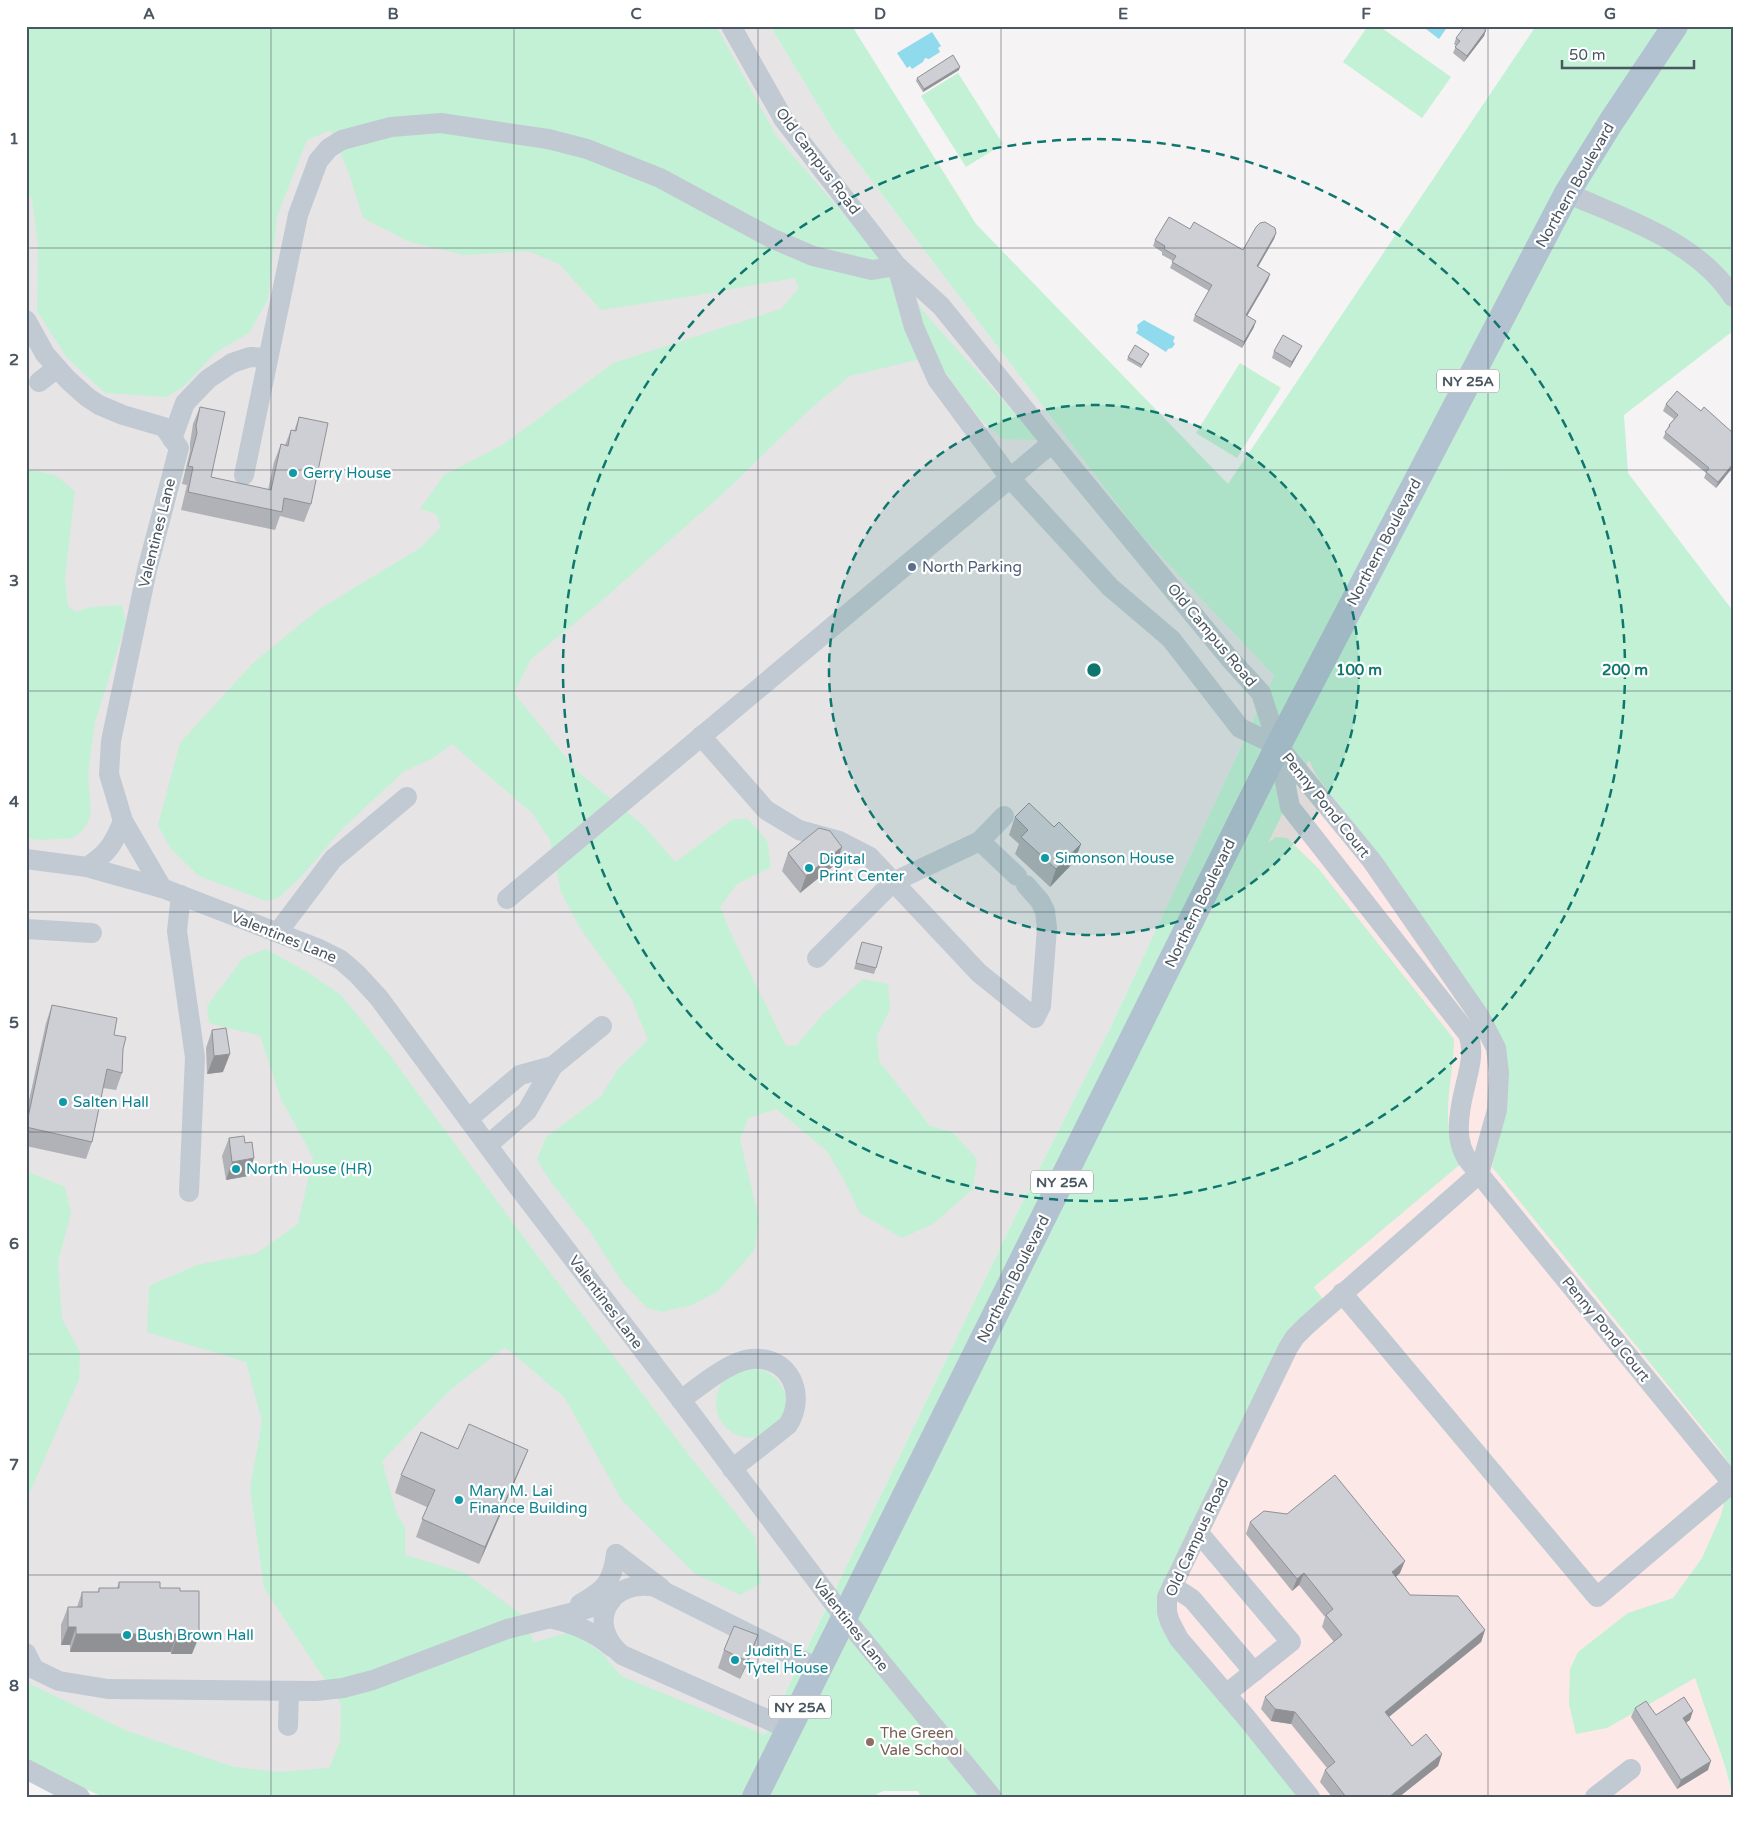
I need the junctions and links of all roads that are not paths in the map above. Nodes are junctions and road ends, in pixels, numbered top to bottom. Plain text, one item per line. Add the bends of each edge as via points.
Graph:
1 (731, 26) edge
2 (1675, 26) edge
3 (1567, 192) junction
4 (897, 266) junction
5 (1733, 297) edge
6 (26, 320) edge
7 (268, 358) junction
8 (57, 368) junction
9 (39, 382) dead end
10 (172, 439) junction
11 (1052, 443) junction
12 (244, 475) dead end
13 (1010, 478) junction
14 (702, 736) junction
15 (1278, 746) junction
16 (407, 797) dead end
17 (1004, 816) dead end
18 (123, 821) junction
19 (980, 841) junction
20 (26, 859) edge
21 (87, 868) junction
22 (893, 882) junction
23 (162, 888) junction
24 (181, 895) junction
25 (507, 899) dead end
26 (26, 929) edge
27 (278, 932) junction
28 (92, 933) dead end
29 (817, 958) dead end
30 (602, 1026) dead end
31 (553, 1066) junction
32 (468, 1119) junction
33 (488, 1145) junction
34 (1479, 1174) junction
35 (189, 1192) dead end
36 (1342, 1293) junction
37 (681, 1400) junction
38 (732, 1469) junction
39 (1732, 1483) edge
40 (1198, 1532) junction
41 (1172, 1586) junction
42 (666, 1593) junction
43 (611, 1601) junction
44 (844, 1617) junction
45 (551, 1618) junction
46 (613, 1648) junction
47 (26, 1653) edge
48 (819, 1668) junction
49 (1254, 1672) junction
50 (289, 1691) junction
51 (1226, 1694) junction
52 (288, 1726) dead end
53 (789, 1728) junction
54 (26, 1769) edge
55 (1631, 1769) dead end
56 (80, 1797) edge
57 (755, 1797) edge
58 (992, 1797) edge
59 (1310, 1797) edge
60 (1595, 1797) edge

1 - 4 street, Old Campus Road via 784,120
2 - 3 main road, Northern Boulevard / NY 25A
3 - 5 street via 1671,240 1706,264
3 - 15 main road, Northern Boulevard / NY 25A
4 - 7 street via 872,270 813,256 771,238 660,178 587,149 548,139 441,123 391,126 342,140 329,148 318,161 298,215
4 - 11 street, Old Campus Road via 941,306
4 - 13 street, Old Campus Road via 914,328 937,379
6 - 8 street
7 - 10 street via 250,357 232,363 208,379 185,402
7 - 12 street
8 - 9 street
8 - 10 street via 99,405 164,428
10 - 18 street, Valentines Lane via 179,448 147,570 111,740 109,774
11 - 13 street
11 - 15 street, Old Campus Road via 1261,693
13 - 14 street
13 - 15 street, Old Campus Road via 1110,587 1171,639 1240,728
14 - 22 street via 766,810 799,830 839,841 870,857
14 - 25 street
15 - 34 street, Penny Pond Court via 1290,807 1468,1034 1472,1043 1460,1144
15 - 34 street, Penny Pond Court via 1372,861 1480,1017 1496,1048 1499,1072 1496,1110
15 - 44 main road, Northern Boulevard / NY 25A
16 - 27 street via 333,859
17 - 19 street
18 - 21 street via 109,849
18 - 23 street, Valentines Lane
19 - 22 street
19 - 22 street via 1040,901 1045,911 1047,928 1041,1006 1035,1018 979,974
20 - 21 street, Valentines Lane
21 - 23 street, Valentines Lane
22 - 29 street
23 - 24 street, Valentines Lane
24 - 27 street, Valentines Lane
24 - 35 street via 177,931 195,1057
26 - 28 street
27 - 32 street, Valentines Lane via 341,960 357,974 379,998
30 - 31 street
31 - 32 street via 520,1075
31 - 33 street via 527,1111
32 - 33 street, Valentines Lane
33 - 37 street, Valentines Lane
34 - 36 street, Old Campus Road
34 - 39 street, Penny Pond Court
36 - 39 street via 1597,1597
36 - 40 street, Old Campus Road via 1295,1337 1288,1348
37 - 38 street, Valentines Lane
37 - 38 street via 710,1378 738,1362 751,1359 776,1364 791,1378 797,1397 791,1421
38 - 44 street, Valentines Lane
40 - 41 street, Old Campus Road
40 - 49 street via 1291,1642
41 - 49 street via 1192,1599
41 - 51 street, Old Campus Road via 1166,1606 1173,1630
42 - 43 street via 643,1585 619,1592
42 - 45 street via 616,1554 614,1572 598,1593
42 - 48 street
43 - 45 street
43 - 46 street via 605,1612 604,1624 606,1637
44 - 48 main road, Northern Boulevard / NY 25A
44 - 58 street, Valentines Lane
45 - 46 street via 597,1635
45 - 50 street via 499,1632 372,1680 334,1689
46 - 53 street via 622,1655
47 - 50 street via 34,1670 59,1680 108,1689
48 - 53 main road, Northern Boulevard / NY 25A
49 - 51 street
50 - 52 street
51 - 59 street, Old Campus Road
53 - 57 main road, Northern Boulevard / NY 25A
54 - 56 street
55 - 60 street

